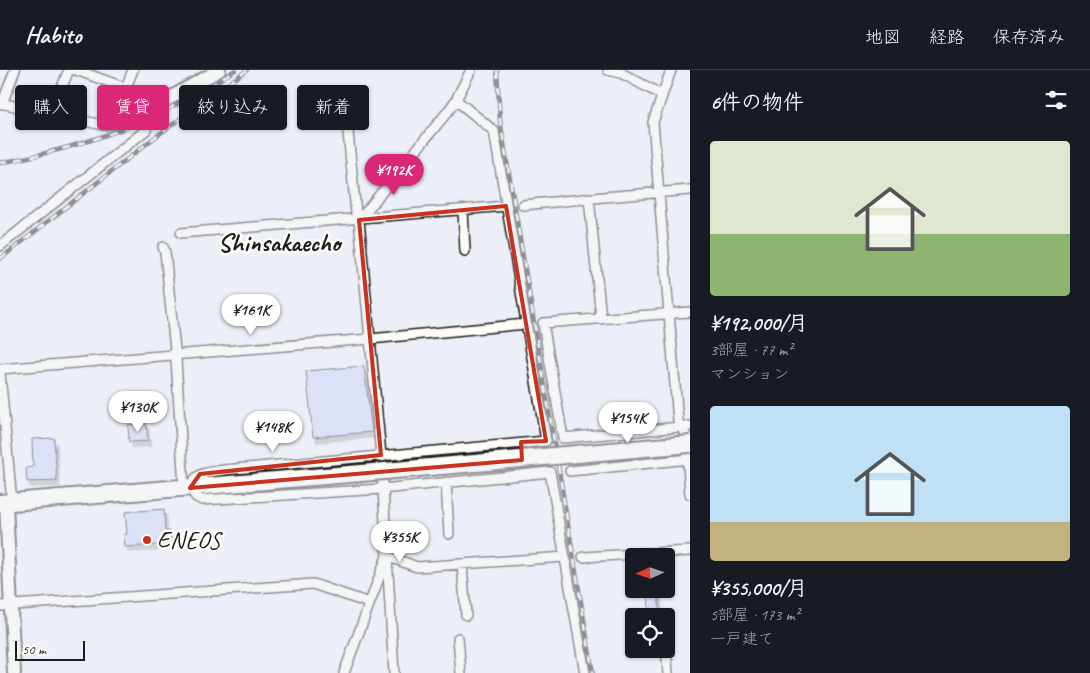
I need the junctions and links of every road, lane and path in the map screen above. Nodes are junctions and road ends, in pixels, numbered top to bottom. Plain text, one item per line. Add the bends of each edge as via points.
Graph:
1 (15, 70) edge
2 (71, 70) edge
3 (76, 70) edge
4 (133, 70) edge
5 (219, 70) edge
6 (471, 70) edge
7 (608, 70) edge
8 (671, 70) edge
9 (63, 85) edge
10 (118, 85) edge
11 (127, 85) edge
12 (662, 95) junction
13 (169, 98) edge
14 (456, 100) junction
15 (1, 104) edge
16 (15, 107) edge
17 (146, 130) edge
18 (348, 130) edge
19 (690, 190) edge
20 (659, 192) junction
21 (589, 198) junction
22 (523, 205) dead end
23 (506, 206) junction
24 (463, 210) junction
25 (358, 220) junction
26 (182, 233) dead end
27 (0, 246) edge
28 (164, 247) dead end
29 (465, 251) dead end
30 (690, 312) edge
31 (669, 314) junction
32 (601, 318) junction
33 (526, 324) junction
34 (370, 339) junction
35 (175, 354) junction
36 (0, 369) edge
37 (0, 373) edge
38 (686, 427) edge
39 (588, 436) junction
40 (521, 442) junction
41 (689, 454) edge
42 (381, 455) junction
43 (592, 469) junction
44 (570, 472) dead end
45 (524, 474) junction
46 (446, 482) junction
47 (187, 488) junction
48 (382, 489) junction
49 (690, 494) edge
50 (6, 503) edge
51 (449, 534) dead end
52 (690, 551) edge
53 (387, 556) junction
54 (565, 557) junction
55 (583, 557) dead end
56 (462, 564) junction
57 (369, 603) junction
58 (5, 605) edge
59 (466, 615) dead end
60 (458, 638) dead end
61 (667, 658) edge
62 (14, 673) edge
63 (344, 673) edge
64 (394, 673) edge
65 (461, 673) edge
66 (585, 673) edge
67 (668, 673) edge

1 - 15 street
2 - 9 street
3 - 10 street
4 - 11 street
5 - 13 street
6 - 14 street
7 - 12 street
8 - 12 street
12 - 20 street via 653,122
14 - 23 street via 494,131
14 - 25 street
15 - 16 street
17 - 27 street
18 - 25 street
19 - 20 street
20 - 21 street
20 - 31 street
21 - 22 street
21 - 32 street
23 - 24 street
23 - 33 street
24 - 25 street
24 - 29 street
25 - 26 street
25 - 34 street
28 - 35 street
30 - 31 street
31 - 32 street
31 - 38 street via 678,421
32 - 39 street via 543,323 563,438
33 - 34 street
33 - 40 street via 546,441
34 - 35 street
34 - 42 street
35 - 36 street
35 - 47 street
37 - 50 street
38 - 39 street
38 - 41 street
39 - 43 street
40 - 42 street
40 - 45 street
41 - 43 street
41 - 47 highway, bridge via 373,472
41 - 49 street
42 - 47 street via 200,474
42 - 48 street
43 - 44 street
45 - 46 street
45 - 54 street via 550,472
46 - 48 street
46 - 51 street
47 - 48 street via 202,500
47 - 50 highway
48 - 53 street
50 - 58 street
52 - 55 street
53 - 56 street via 417,567
53 - 57 street
53 - 64 street
54 - 56 street
54 - 66 street
56 - 59 street
57 - 58 street via 313,584
57 - 63 street
58 - 62 street
60 - 65 street
61 - 67 street

